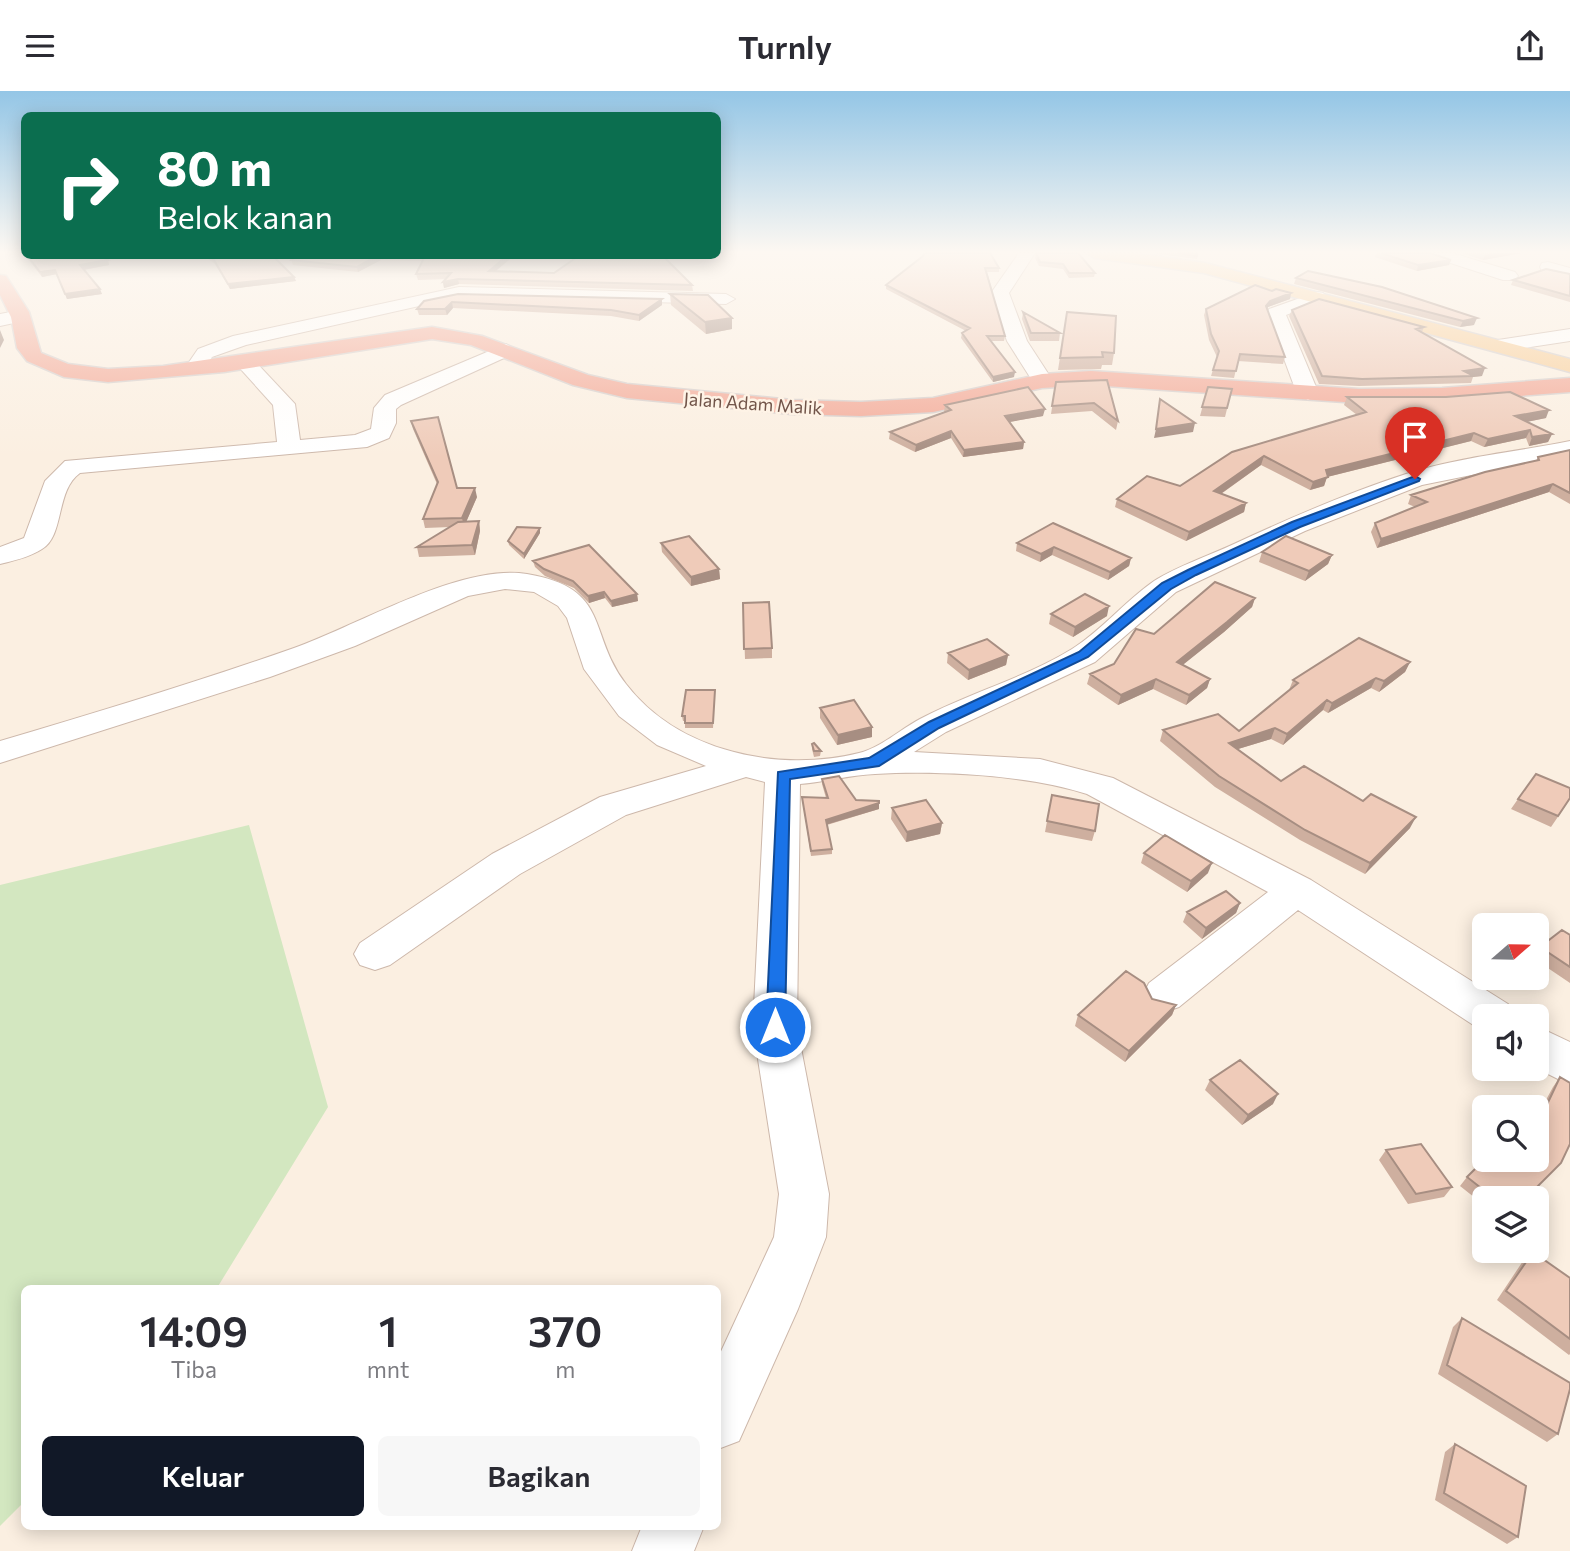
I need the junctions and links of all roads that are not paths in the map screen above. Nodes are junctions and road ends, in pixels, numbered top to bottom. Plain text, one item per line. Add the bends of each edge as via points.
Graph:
1 (13, 321) edge
2 (326, 321) edge
3 (1010, 321) edge
4 (1279, 321) edge
5 (1404, 321) edge
6 (1570, 335) edge
7 (1498, 347) junction
8 (506, 350) junction
9 (244, 361) junction
10 (1570, 366) edge
11 (194, 369) junction
12 (1042, 381) junction
13 (1570, 385) edge
14 (1308, 394) junction
15 (1570, 448) edge
16 (289, 449) junction
17 (0, 556) edge
18 (0, 752) edge
19 (873, 762) junction
20 (764, 771) junction
21 (1297, 890) junction
22 (375, 954) dead end
23 (1164, 995) dead end
24 (1473, 1004) edge
25 (1549, 1052) edge
26 (1570, 1066) edge
27 (721, 1414) edge
28 (671, 1530) edge
29 (663, 1551) edge

1 - 11 highway, Jalan Adam Malik via 31,355 59,369 118,375
2 - 11 street via 240,340 205,353
3 - 12 street
4 - 14 street
5 - 7 main road
6 - 7 street
7 - 10 main road
8 - 9 highway, Jalan Adam Malik via 432,333
8 - 12 highway, Jalan Adam Malik via 580,380 627,391 792,407 933,405
8 - 16 street via 393,401 385,408 383,429 372,438
9 - 11 highway, Jalan Adam Malik
9 - 16 street via 284,404
12 - 14 highway, Jalan Adam Malik via 1116,379
13 - 14 highway, Jalan Adam Malik via 1442,395
15 - 19 street via 1415,479 1296,525 1166,586 1084,655 934,725
16 - 17 street via 74,466 56,481 34,543
18 - 20 street via 230,680 346,639 467,588 499,581 537,585 572,603 587,622 599,667 637,717 685,745
19 - 20 street
19 - 21 street via 1027,767 1079,778
20 - 22 street via 613,807 583,821 506,864
20 - 27 street via 775,1027 804,1194 800,1237
21 - 23 street
21 - 24 street
25 - 26 street
28 - 29 street

